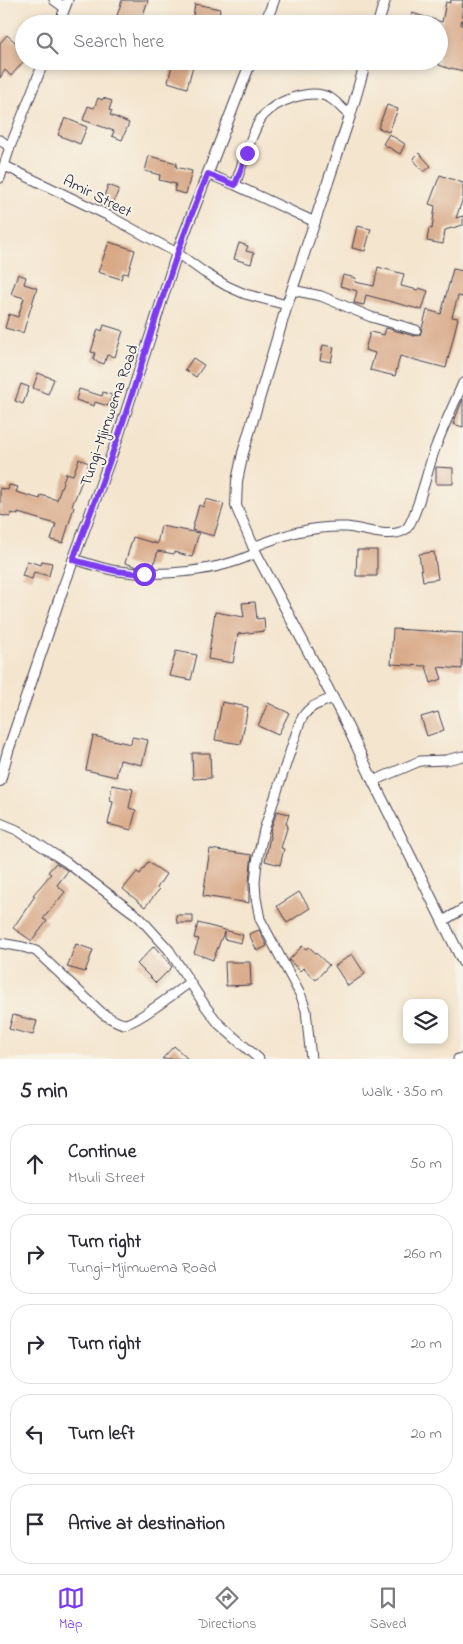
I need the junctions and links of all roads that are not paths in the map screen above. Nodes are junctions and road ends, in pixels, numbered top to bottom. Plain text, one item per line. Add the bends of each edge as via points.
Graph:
1 (54, 0) edge
2 (274, 0) edge
3 (385, 0) edge
4 (67, 4) edge
5 (268, 15) edge
6 (381, 15) edge
7 (40, 70) edge
8 (248, 70) edge
9 (363, 70) edge
10 (350, 116) junction
11 (0, 140) edge
12 (10, 146) junction
13 (5, 166) junction
14 (208, 174) junction
15 (0, 178) edge
16 (235, 185) junction
17 (315, 222) junction
18 (177, 253) junction
19 (292, 290) junction
20 (287, 305) junction
21 (416, 330) dead end
22 (463, 383) edge
23 (254, 550) junction
24 (73, 560) junction
25 (333, 698) junction
26 (463, 756) edge
27 (0, 781) edge
28 (373, 781) junction
29 (0, 822) edge
30 (463, 909) edge
31 (443, 921) junction
32 (0, 943) edge
33 (463, 962) edge
34 (190, 982) junction
35 (463, 1058) edge
36 (259, 1059) edge
37 (312, 1059) edge
38 (458, 1059) edge

1 - 4 street
2 - 5 street
3 - 6 street
7 - 12 street
8 - 14 street, Tungi—Mjimwema Road
9 - 10 street
10 - 16 street via 331,98 320,95 292,98 275,107 262,117
10 - 17 street
11 - 12 street
12 - 13 street
13 - 15 street
13 - 18 street, Amir Street
14 - 16 street
14 - 18 street, Tungi—Mjimwema Road
16 - 17 street
17 - 19 street
18 - 20 street, Amir Street via 227,286
18 - 24 street, Tungi—Mjimwema Road via 118,437
19 - 20 street
19 - 21 street via 322,296 371,317
20 - 23 street via 243,453 238,481 236,506
22 - 23 street via 406,528 395,533 348,527 312,528 291,532
23 - 24 street via 243,559 216,566 144,574
23 - 25 street
24 - 27 street, Tungi—Mjimwema Road
25 - 28 street
25 - 37 street via 310,708 300,722 264,830 254,882 260,919 306,1010
26 - 28 street via 420,760
28 - 31 street
29 - 34 street via 66,862 139,917 169,950
30 - 31 street
31 - 33 street
32 - 34 street via 36,951 103,1014 123,1024 135,1020
34 - 36 street via 219,1024
35 - 38 street

